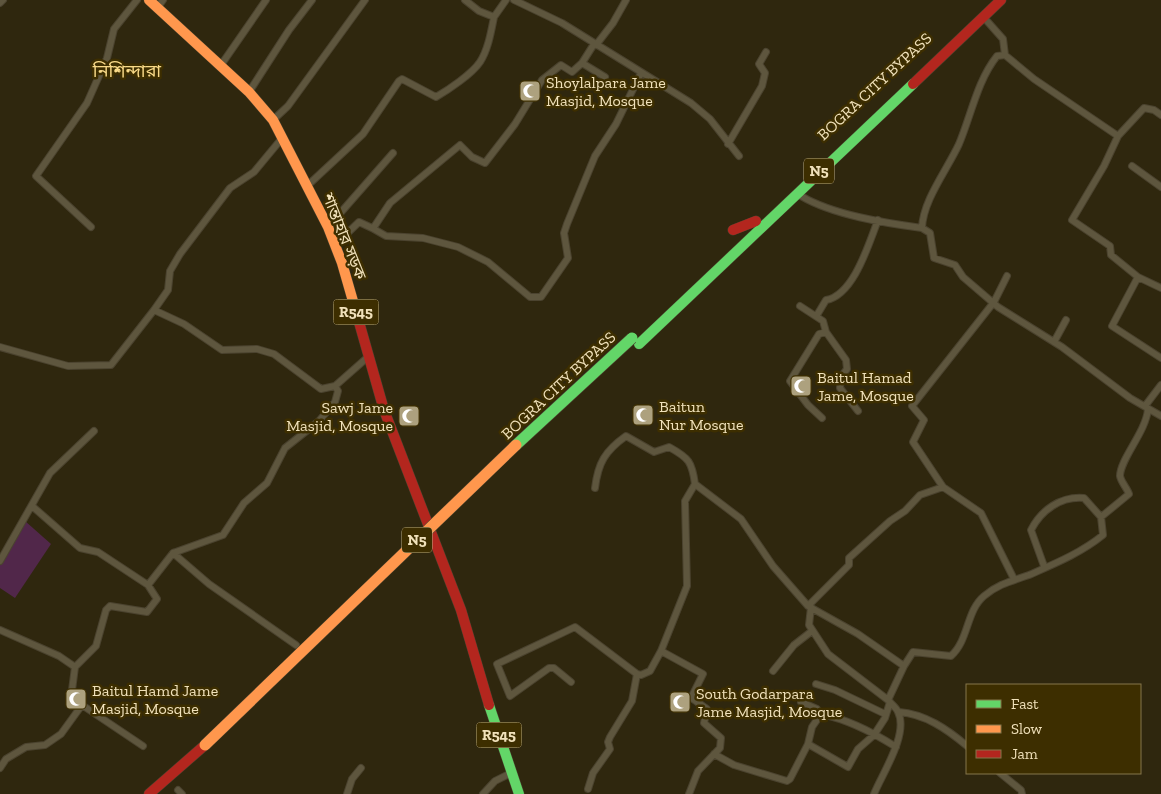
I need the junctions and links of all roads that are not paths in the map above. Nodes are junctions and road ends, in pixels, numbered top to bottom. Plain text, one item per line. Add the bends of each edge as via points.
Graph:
1 (3, 0) edge
2 (137, 0) edge
3 (266, 0) edge
4 (312, 0) edge
5 (365, 0) edge
6 (466, 0) edge
7 (506, 0) edge
8 (514, 0) edge
9 (626, 0) edge
10 (990, 0) edge
11 (1001, 0) edge
12 (156, 2) edge
13 (0, 3) edge
14 (494, 17) junction
15 (987, 21) dead end
16 (595, 45) junction
17 (766, 52) dead end
18 (1005, 56) junction
19 (582, 63) junction
20 (221, 65) junction
21 (641, 73) junction
22 (604, 77) dead end
23 (249, 92) junction
24 (1161, 115) edge
25 (273, 120) junction
26 (1118, 136) junction
27 (283, 137) junction
28 (728, 144) junction
29 (394, 153) dead end
30 (739, 156) dead end
31 (1132, 166) dead end
32 (307, 186) junction
33 (1161, 187) edge
34 (801, 196) dead end
35 (878, 220) junction
36 (756, 221) junction
37 (328, 227) junction
38 (91, 228) dead end
39 (372, 228) junction
40 (922, 228) junction
41 (733, 230) dead end
42 (335, 245) junction
43 (1006, 276) dead end
44 (1138, 277) junction
45 (1161, 288) edge
46 (994, 302) junction
47 (800, 306) dead end
48 (154, 310) junction
49 (817, 315) junction
50 (1066, 320) dead end
51 (826, 332) junction
52 (636, 341) junction
53 (1054, 342) junction
54 (0, 347) edge
55 (369, 356) junction
56 (1161, 358) edge
57 (1161, 385) edge
58 (335, 386) junction
59 (1146, 407) junction
60 (858, 410) dead end
61 (1161, 416) edge
62 (822, 418) dead end
63 (94, 430) dead end
64 (695, 484) junction
65 (595, 488) dead end
66 (943, 488) junction
67 (32, 506) junction
68 (1101, 517) junction
69 (173, 553) junction
70 (0, 561) edge
71 (1044, 566) junction
72 (1014, 579) junction
73 (148, 585) junction
74 (809, 607) junction
75 (0, 630) edge
76 (812, 631) junction
77 (296, 645) dead end
78 (662, 651) junction
79 (904, 666) junction
80 (75, 667) junction
81 (773, 671) dead end
82 (637, 674) junction
83 (571, 682) dead end
84 (816, 684) dead end
85 (889, 701) junction
86 (801, 702) dead end
87 (82, 705) junction
88 (899, 712) junction
89 (820, 714) junction
90 (885, 714) junction
91 (874, 735) junction
92 (808, 744) junction
93 (966, 745) edge
94 (144, 746) dead end
95 (208, 747) junction
96 (896, 747) junction
97 (714, 754) junction
98 (0, 768) edge
99 (361, 768) dead end
100 (511, 772) junction
101 (1001, 774) edge
102 (588, 790) dead end
103 (149, 794) edge
104 (162, 794) edge
105 (347, 794) edge
106 (483, 794) edge
107 (519, 794) edge
108 (689, 794) edge
109 (874, 794) edge
110 (1022, 794) edge

1 - 13 street
2 - 38 street via 114,30 87,103 36,176
3 - 20 street
4 - 23 street
5 - 25 street via 288,106
6 - 14 street
7 - 14 street
8 - 16 street via 562,23
9 - 16 street
10 - 36 main road, BOGRA CITY BYPASS / N5
11 - 52 main road, BOGRA CITY BYPASS / N5
12 - 20 main road, শান্তাহার সড়ক / R545
14 - 32 street via 480,62 473,70 436,97 402,79 399,81 363,134
15 - 18 street via 1003,39
16 - 19 street
16 - 21 street
17 - 28 street via 759,64 765,73 762,86
18 - 26 street via 1034,80
18 - 40 street via 997,56 984,79 959,143 923,214
19 - 22 street
19 - 39 street via 572,72 561,65 542,80 515,124 485,163 472,157 460,145 390,203
20 - 23 main road, শান্তাহার সড়ক / R545
21 - 28 street via 710,119
21 - 39 street via 616,124 595,156 567,224 564,234 568,258 541,297 530,297 488,262 449,243 386,236
23 - 25 main road, শান্তাহার সড়ক / R545
24 - 26 street via 1144,108
25 - 27 main road, শান্তাহার সড়ক / R545
26 - 44 street via 1072,220 1110,246 1111,255
27 - 32 main road, শান্তাহার সড়ক / R545
27 - 48 street via 254,172 230,188 180,254 170,271 168,290
28 - 30 street
29 - 37 street
31 - 33 street
32 - 37 main road, শান্তাহার সড়ক / R545
34 - 35 street via 832,211
35 - 40 street
35 - 49 street via 860,269 833,299 826,300
36 - 41 main road
36 - 52 main road, BOGRA CITY BYPASS / N5
37 - 42 main road, শান্তাহার সড়ক / R545
39 - 42 street via 359,222
40 - 46 street via 930,233 934,258 955,265 963,277
42 - 55 main road, শান্তাহার সড়ক / R545
43 - 46 street
44 - 45 street
44 - 56 street via 1112,326
46 - 53 street
46 - 66 street via 912,406 924,420 913,442
47 - 49 street
48 - 54 street via 111,365 68,366
48 - 58 street via 184,324 222,350 265,351 274,354 321,389
49 - 51 street
50 - 53 street
51 - 60 street via 846,360 847,368 841,377 840,388
51 - 62 street via 819,334 790,381
52 - 95 main road, BOGRA CITY BYPASS / N5
53 - 59 street
55 - 58 street
55 - 100 main road, শান্তাহার সড়ক / R545 via 384,410 462,610 479,675
57 - 59 street
58 - 69 street via 338,391 335,402 320,421 286,448 267,483 244,502 223,535
59 - 61 street
59 - 68 street via 1141,432 1122,469 1121,480 1129,494
63 - 67 street via 50,473
64 - 65 street via 692,465 683,455 669,447 654,452 626,436 610,447 603,458
64 - 74 street via 741,519 773,566
64 - 78 street via 685,501 688,586
66 - 72 street via 982,514
66 - 74 street via 920,495 867,541
67 - 70 street
67 - 73 street via 80,548 98,552
68 - 71 street via 1103,535 1088,547
68 - 71 street via 1084,498 1078,497 1060,501 1042,515 1031,530
69 - 73 street
69 - 77 street via 209,584
71 - 72 street
72 - 79 street via 998,585 982,598 960,645 951,656 913,652
73 - 80 street via 156,602 147,612 110,606 96,646
74 - 76 street
74 - 79 street via 858,634
75 - 80 street via 59,656
76 - 81 street via 794,644
76 - 85 street via 828,654
78 - 82 street via 650,671 641,676
78 - 97 street via 704,674 693,697 707,709 704,723 721,738 720,748
79 - 85 street
80 - 87 street via 72,690
82 - 83 street via 575,628 497,664 510,696 549,668 554,668
82 - 102 street via 632,701 610,737 610,749 593,773
84 - 90 street
85 - 88 street
85 - 90 street
86 - 89 street via 817,709
87 - 94 street
87 - 98 street via 61,734 45,745 26,747 6,759
88 - 93 street via 928,720 950,731
88 - 96 street
89 - 91 street via 835,717
89 - 92 street via 812,726
90 - 91 street
91 - 92 street via 858,749 848,767
91 - 96 street
92 - 97 street via 787,781 734,765
95 - 103 main road, BOGRA CITY BYPASS / N5
95 - 104 main road, BOGRA CITY BYPASS / N5
96 - 109 street
97 - 108 street via 698,771
99 - 105 street via 352,779
100 - 106 street via 495,781
100 - 107 main road, R545
101 - 110 street

